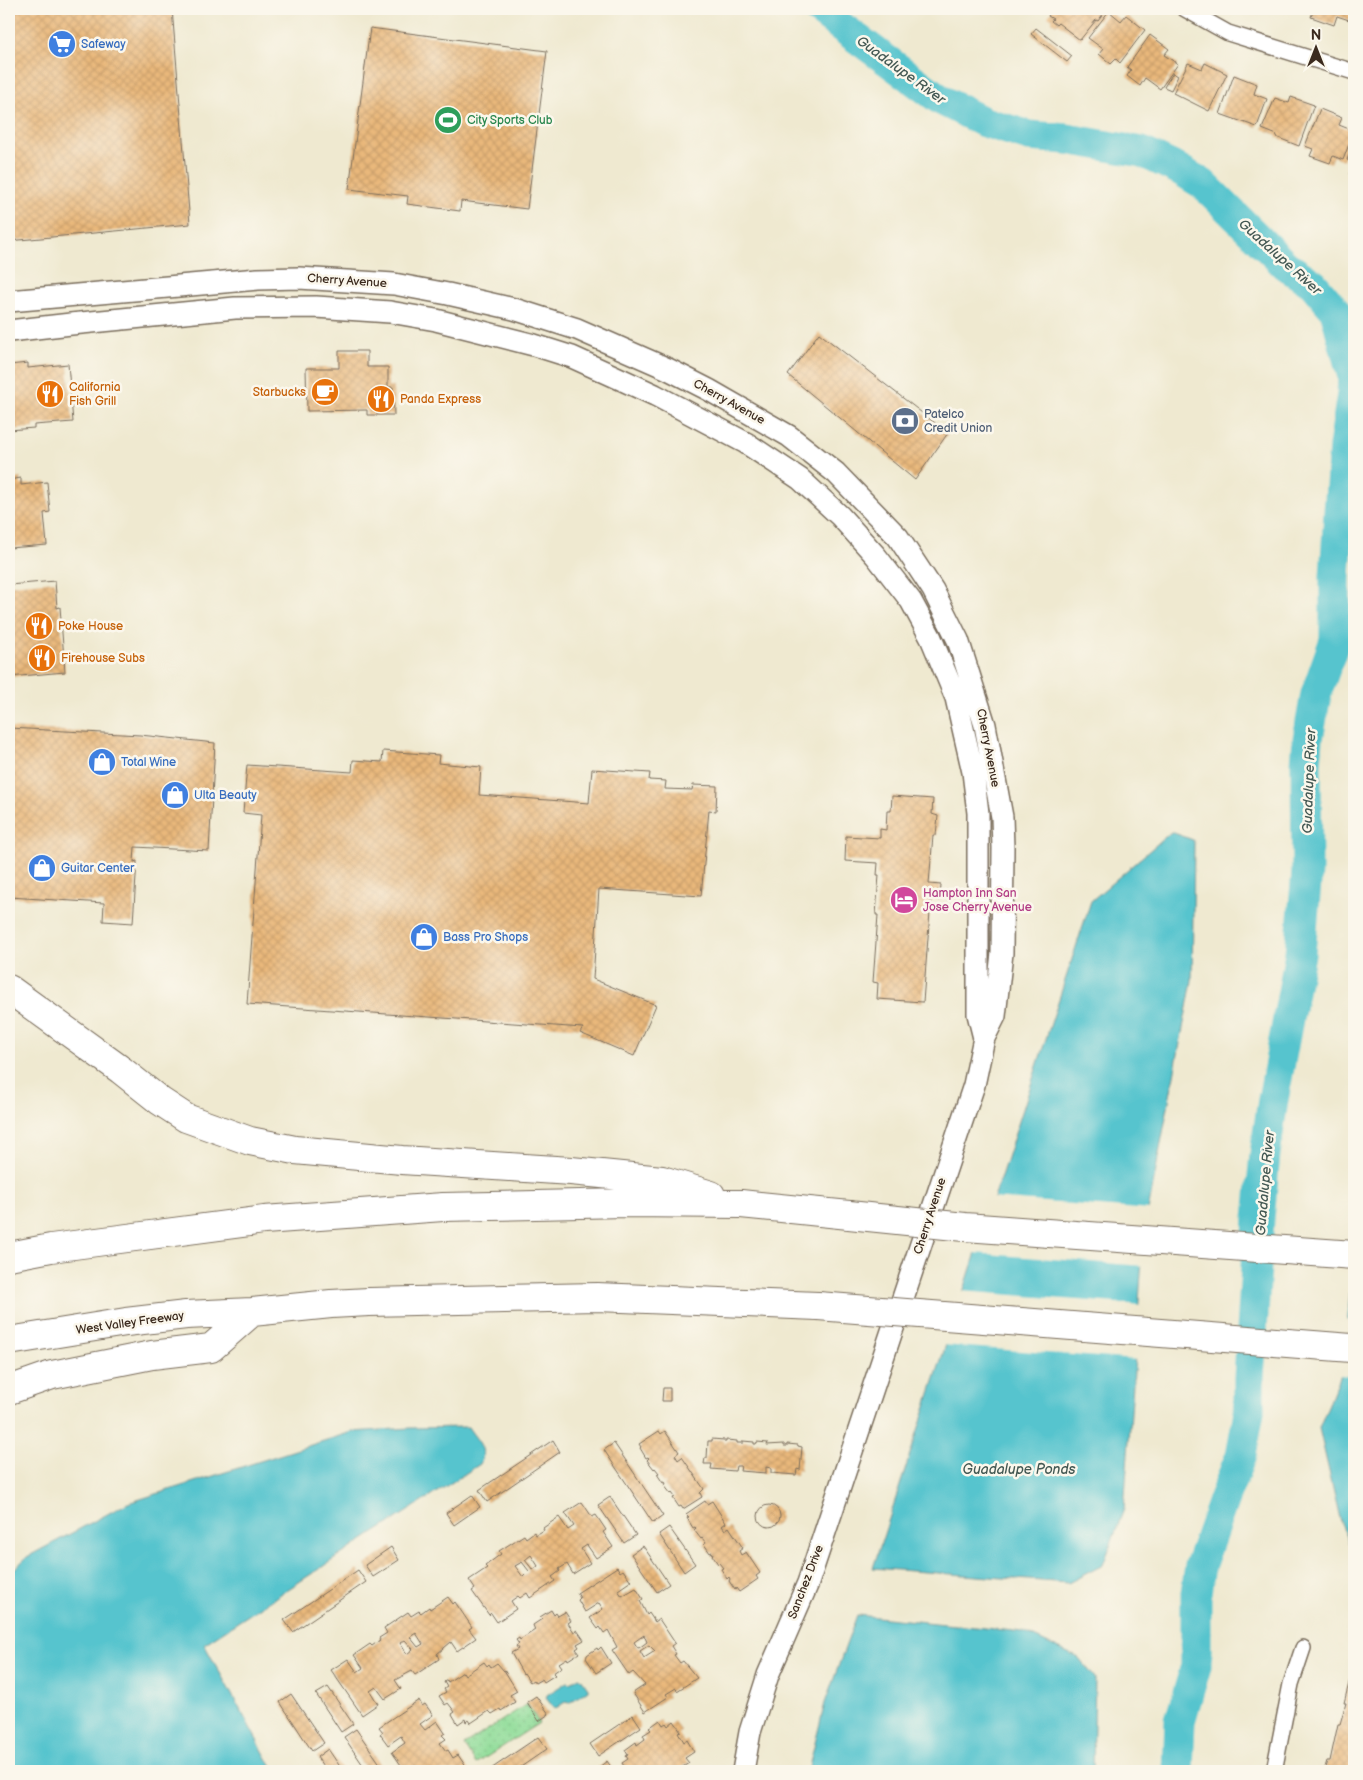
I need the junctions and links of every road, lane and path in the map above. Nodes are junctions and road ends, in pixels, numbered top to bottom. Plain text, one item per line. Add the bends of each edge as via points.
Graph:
1 (1185, 9) edge
2 (1354, 72) edge
3 (9, 301) edge
4 (9, 331) edge
5 (9, 989) edge
6 (984, 1038) junction
7 (741, 1204) junction
8 (1354, 1255) edge
9 (9, 1256) edge
10 (252, 1312) junction
11 (9, 1341) edge
12 (1354, 1348) edge
13 (9, 1390) edge
14 (871, 1392) joint
15 (1303, 1648) dead end
16 (743, 1771) edge
17 (1274, 1771) edge

1 - 2 street via 1228,33
3 - 6 street, Cherry Avenue via 230,281 299,278 394,284 533,314 577,329 668,369 789,436 836,473 898,537 934,590 961,649 985,725 1002,817 1002,953 995,1016
4 - 6 street, Cherry Avenue via 236,308 316,307 390,312 436,320 572,357 655,395 746,443 800,479 840,516 911,601 931,638 956,698 973,772 978,813 978,1014
5 - 7 highway via 186,1118 250,1141 295,1150 662,1180
6 - 14 street, Cherry Avenue via 974,1085
7 - 8 highway, bridge via 974,1227
7 - 9 highway via 624,1203 380,1210 264,1220
10 - 11 highway, West Valley Freeway via 126,1322
10 - 12 highway, West Valley Freeway, bridge via 369,1302 597,1297 818,1306
10 - 13 highway via 212,1348 152,1355 52,1375
14 - 16 street, Sanchez Drive via 808,1583 768,1675 750,1732
15 - 17 street via 1291,1684

